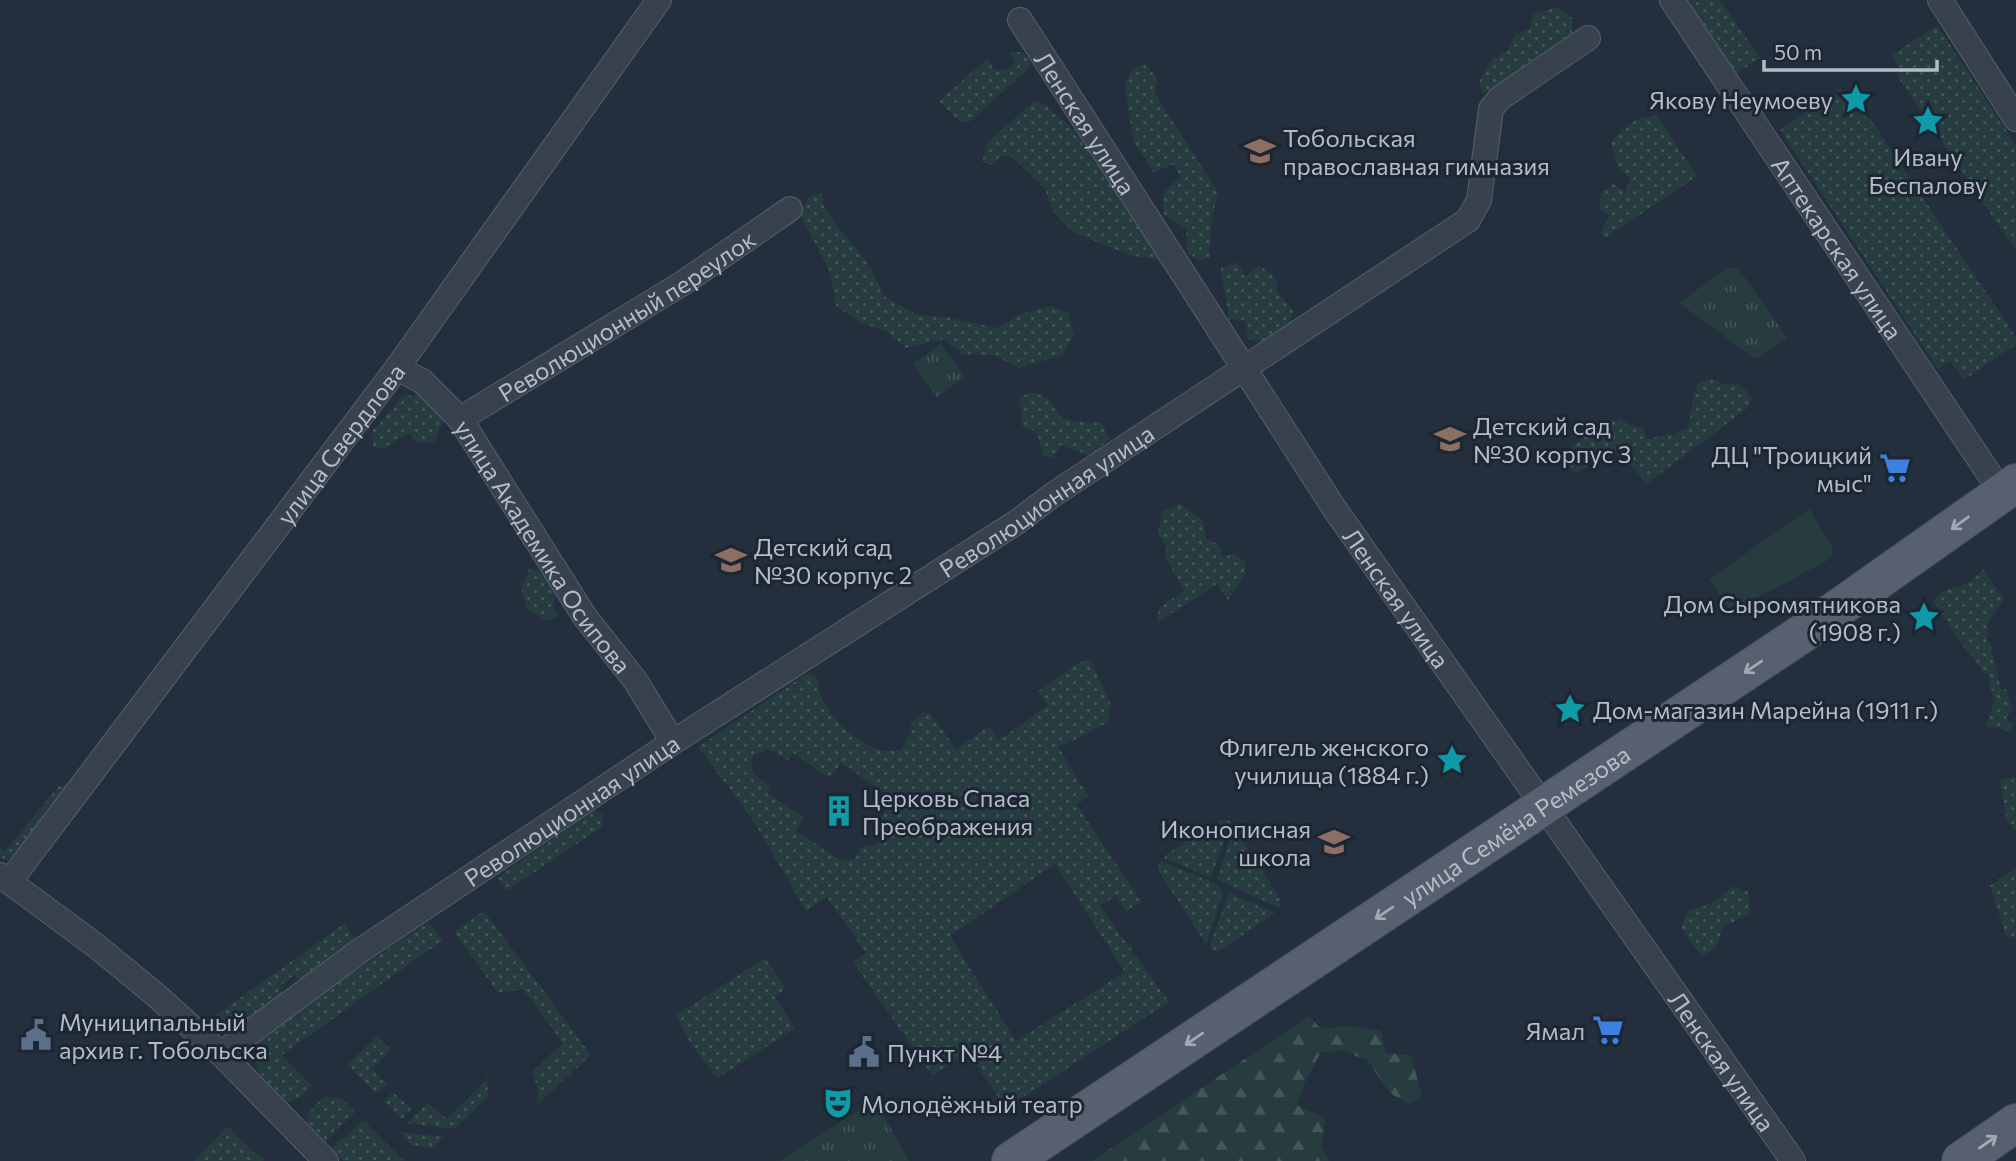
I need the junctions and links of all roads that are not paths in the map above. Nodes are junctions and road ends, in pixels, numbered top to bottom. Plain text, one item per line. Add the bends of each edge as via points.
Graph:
1 (659, 0) edge
2 (1672, 0) edge
3 (1940, 0) edge
4 (1020, 20) dead end
5 (1588, 38) dead end
6 (2016, 119) edge
7 (790, 209) dead end
8 (397, 368) junction
9 (1246, 369) junction
10 (460, 419) junction
11 (2009, 488) edge
12 (673, 742) junction
13 (1544, 806) junction
14 (5, 878) edge
15 (221, 1054) junction
16 (2016, 1123) edge
17 (326, 1161) edge
18 (1011, 1161) edge
19 (1793, 1161) edge
20 (1961, 1161) edge

1 - 8 street, улица Свердлова
2 - 11 street, Аптекарская улица
3 - 6 street
4 - 9 street, Ленская улица
5 - 9 street, Революционная улица via 1500,98 1491,109 1479,200 1468,220
7 - 10 street, Революционный переулок via 683,283
8 - 10 street, улица Академика Осипова via 422,381
8 - 14 street, улица Свердлова
9 - 12 street, Революционная улица
9 - 13 street, Ленская улица via 1334,508
10 - 12 street, улица Академика Осипова via 585,617 635,680
11 -> 13 main road, улица Семёна Ремезова via 1859,595
12 - 15 street, Революционная улица via 361,950
13 -> 18 main road, улица Семёна Ремезова
13 - 19 street, Ленская улица
14 - 15 street via 157,996
15 - 17 street
20 -> 16 main road

